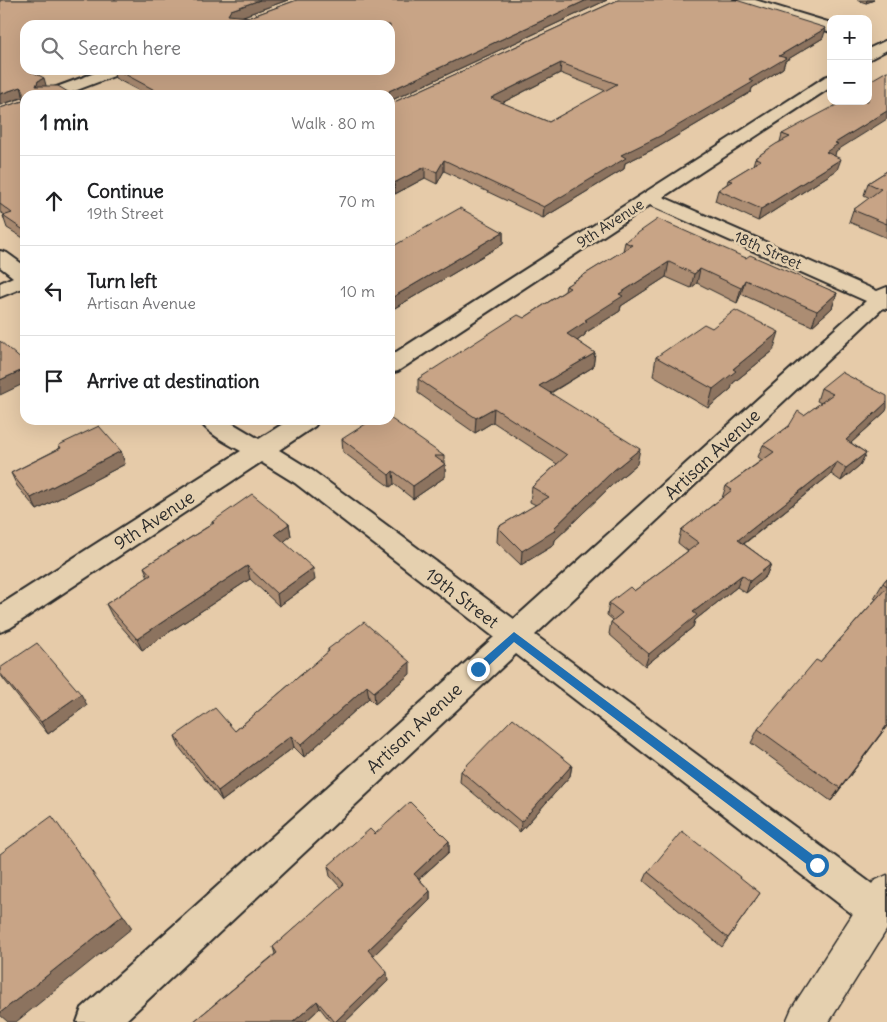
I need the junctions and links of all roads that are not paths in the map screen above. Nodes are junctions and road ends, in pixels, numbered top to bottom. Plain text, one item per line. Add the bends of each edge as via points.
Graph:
1 (740, 0) edge
2 (827, 27) edge
3 (872, 41) edge
4 (886, 46) edge
5 (872, 54) edge
6 (103, 75) edge
7 (827, 83) edge
8 (63, 90) edge
9 (649, 198) junction
10 (0, 257) edge
11 (20, 274) edge
12 (20, 281) edge
13 (0, 291) edge
14 (885, 298) edge
15 (395, 363) edge
16 (217, 425) edge
17 (299, 425) edge
18 (260, 451) junction
19 (0, 620) edge
20 (514, 636) junction
21 (882, 902) edge
22 (96, 1022) edge
23 (806, 1022) edge

1 - 2 street
3 - 4 street
4 - 5 street
6 - 8 street
7 - 9 street, 9th Avenue
9 - 14 street, 18th Street
9 - 15 street, 9th Avenue
10 - 11 street
12 - 13 street
14 - 20 street, Artisan Avenue
16 - 18 street, 19th Street
17 - 18 street, 9th Avenue
18 - 19 street, 9th Avenue
18 - 20 street, 19th Street via 294,470
20 - 21 street, 19th Street
20 - 22 street, Artisan Avenue
21 - 23 main road

